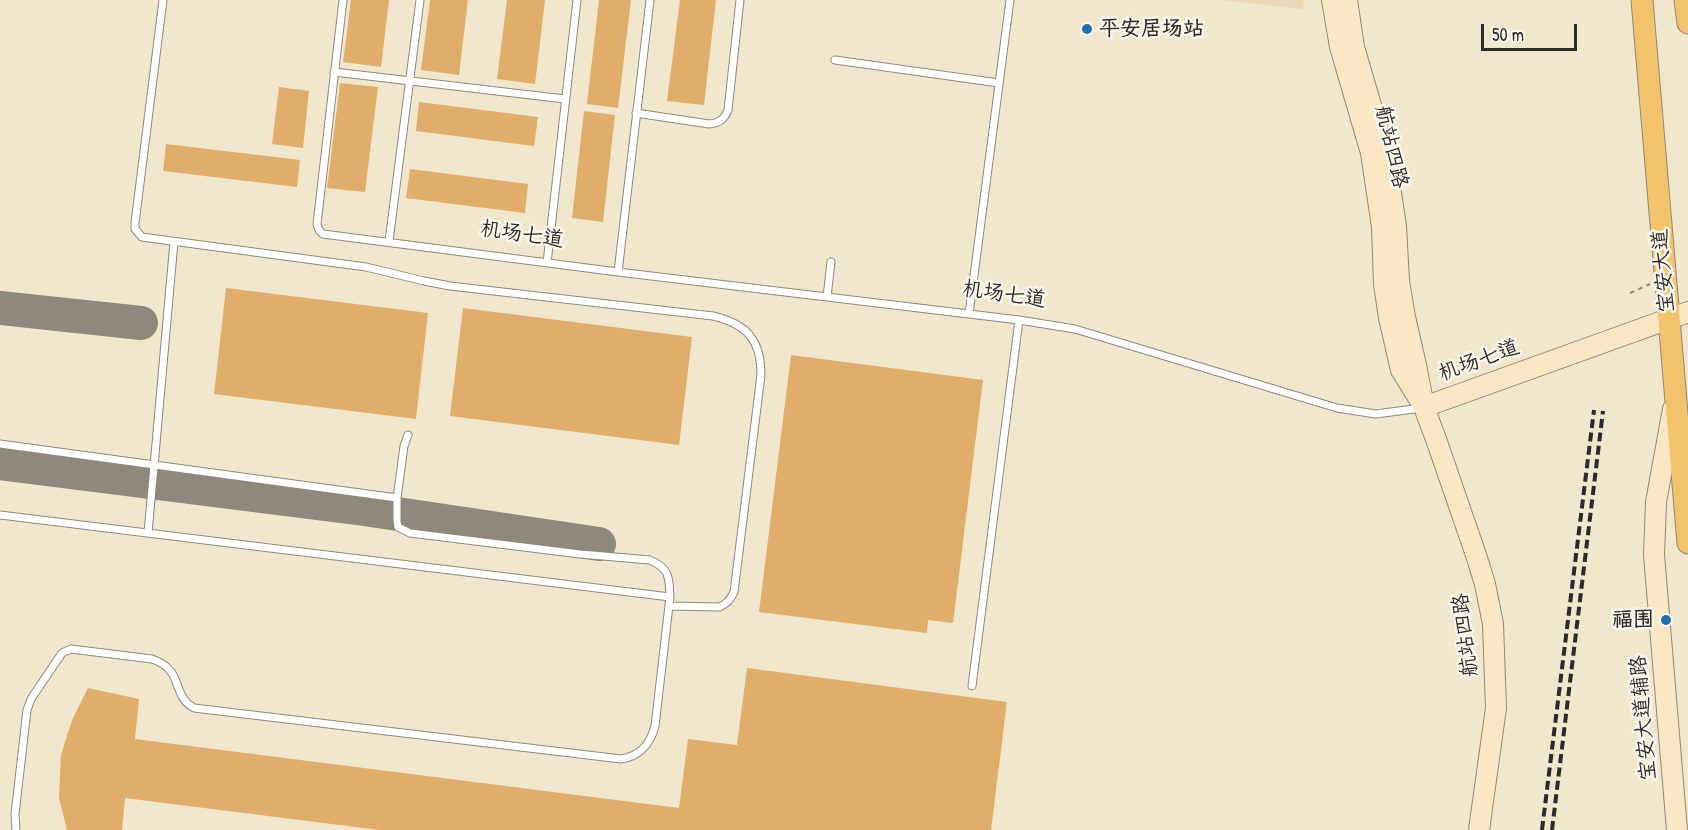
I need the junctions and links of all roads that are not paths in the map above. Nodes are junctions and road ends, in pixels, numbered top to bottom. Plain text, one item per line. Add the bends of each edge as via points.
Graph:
1 (163, 0) edge
2 (343, 0) edge
3 (420, 0) edge
4 (577, 0) edge
5 (650, 0) edge
6 (740, 0) edge
7 (1010, 0) edge
8 (1332, 0) edge
9 (1347, 0) edge
10 (1642, 0) edge
11 (1685, 0) edge
12 (1688, 23) edge
13 (835, 60) dead end
14 (334, 72) junction
15 (410, 80) junction
16 (999, 84) junction
17 (565, 99) junction
18 (636, 113) junction
19 (389, 241) junction
20 (174, 242) junction
21 (831, 262) dead end
22 (547, 263) junction
23 (618, 272) junction
24 (827, 297) junction
25 (1688, 312) edge
26 (969, 314) junction
27 (1668, 319) junction
28 (1019, 320) junction
29 (1675, 388) junction
30 (1424, 407) junction
31 (408, 435) dead end
32 (0, 444) edge
33 (154, 465) junction
34 (397, 498) junction
35 (0, 515) edge
36 (148, 534) junction
37 (1688, 543) edge
38 (670, 597) junction
39 (669, 606) junction
40 (972, 686) dead end
41 (16, 830) edge
42 (1479, 830) edge
43 (1677, 830) edge

1 - 20 lane via 135,229 142,237
2 - 14 lane
3 - 15 lane
4 - 17 lane
5 - 18 lane
6 - 18 lane via 725,116 718,123 709,124
7 - 16 lane
8 - 30 main road, 航站四路 via 1340,47 1371,153 1389,318 1401,370
9 - 30 main road, 航站四路 via 1354,47 1385,153 1399,281
10 - 27 main road, 宝安大道
11 - 12 main road
13 - 16 lane
14 - 15 lane
14 - 19 lane, 机场七道 via 318,230 323,234
15 - 17 lane
15 - 19 lane
16 - 26 lane
17 - 22 lane
18 - 23 lane
19 - 22 lane, 机场七道
20 - 33 lane
20 - 39 lane via 366,267 450,286 713,316 746,330 759,350 761,375 734,592 731,600 718,607
21 - 24 lane
22 - 23 lane, 机场七道
23 - 24 lane, 机场七道
24 - 26 lane, 机场七道
25 - 27 main road, 机场七道
26 - 28 lane, 机场七道
27 - 29 main road, 宝安大道
27 - 30 main road, 机场七道
28 - 30 lane, 机场七道 via 1075,329 1337,408 1376,414
28 - 40 lane
29 - 37 main road, 宝安大道
29 - 43 main road, 宝安大道辅路 via 1656,502 1654,555
30 - 42 main road, 航站四路 via 1476,555 1494,624 1496,708
31 - 34 lane
32 - 33 lane
33 - 34 lane
33 - 36 lane
34 - 38 lane via 399,527 410,533 650,560 667,571
35 - 36 lane
36 - 38 lane
38 - 39 lane
39 - 41 lane via 653,734 642,750 621,759 195,708 183,700 172,671 159,662 71,648 62,653 27,710

